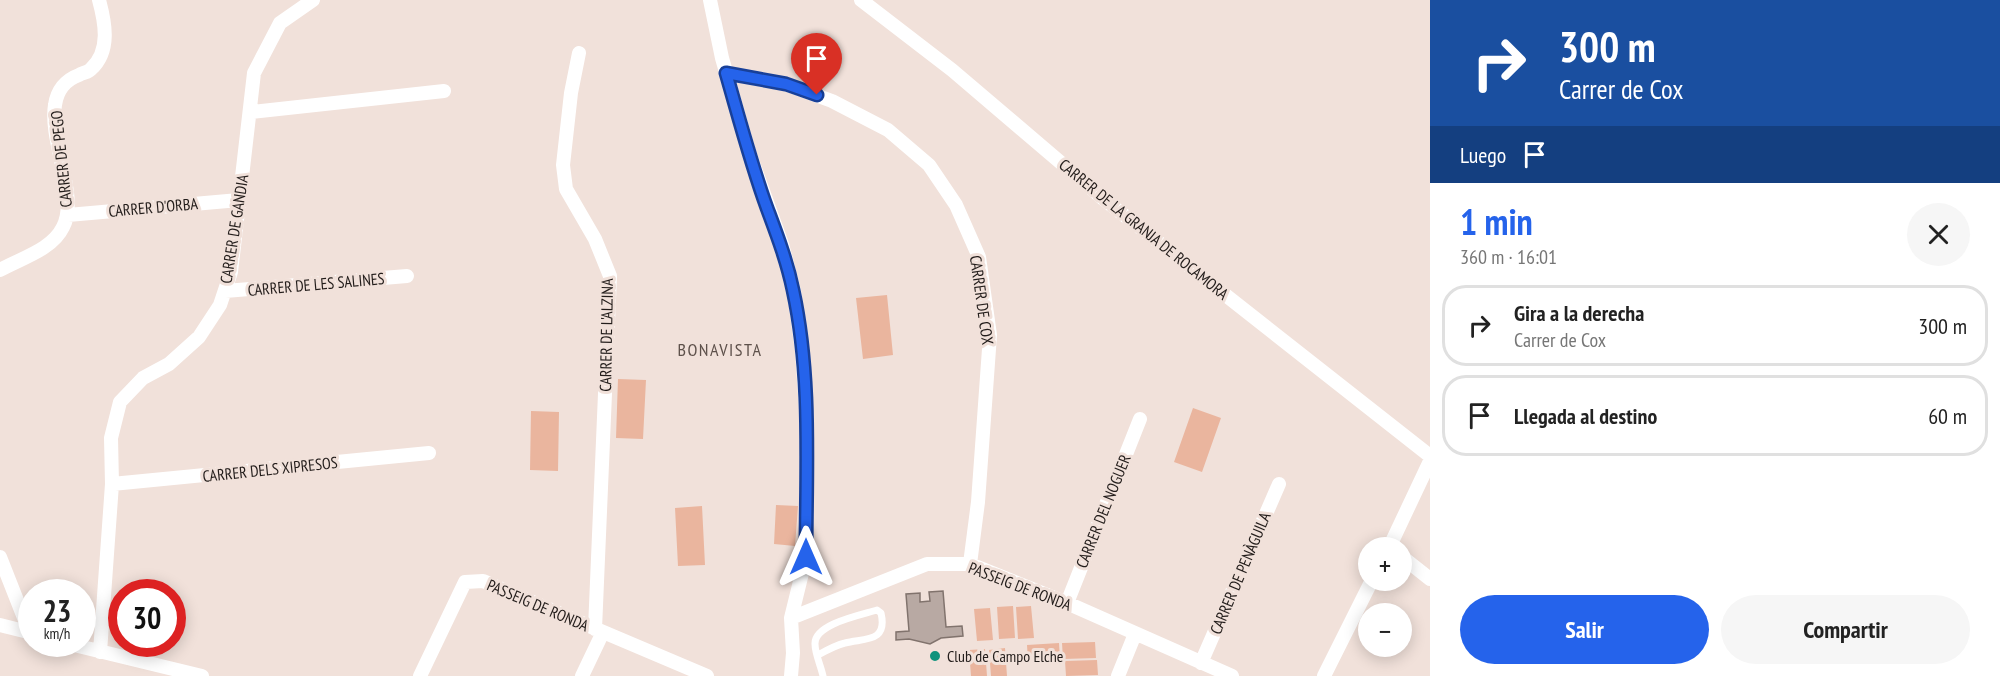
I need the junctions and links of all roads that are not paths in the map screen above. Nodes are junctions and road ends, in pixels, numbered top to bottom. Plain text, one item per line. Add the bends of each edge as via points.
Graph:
1 (99, 0) edge
2 (313, 0) edge
3 (710, 0) edge
4 (861, 0) edge
5 (579, 53) dead end
6 (726, 73) junction
7 (444, 91) dead end
8 (251, 112) junction
9 (239, 200) junction
10 (68, 214) junction
11 (0, 270) edge
12 (407, 276) dead end
13 (225, 291) junction
14 (1140, 419) dead end
15 (429, 453) dead end
16 (1430, 456) edge
17 (1430, 461) edge
18 (1279, 483) dead end
19 (111, 484) junction
20 (1395, 537) edge
21 (0, 557) edge
22 (970, 564) junction
23 (1412, 565) edge
24 (1430, 579) edge
25 (1366, 591) edge
26 (18, 603) edge
27 (1067, 603) junction
28 (791, 618) junction
29 (0, 624) edge
30 (18, 629) edge
31 (599, 631) junction
32 (1135, 634) junction
33 (96, 651) edge
34 (100, 652) junction
35 (818, 654) junction
36 (1201, 663) junction
37 (202, 676) edge
38 (420, 676) edge
39 (582, 676) edge
40 (707, 676) edge
41 (791, 676) edge
42 (823, 676) edge
43 (1118, 676) edge
44 (1232, 676) edge
45 (1324, 676) edge

1 - 10 street, CARRER DE PEGO via 106,29 101,54 91,70 71,78 60,88 55,103 53,121
2 - 8 street, CARRER DE GANDIA via 280,23 254,73
3 - 6 street
4 - 16 street, CARRER DE LA GRANJA DE ROCAMORA via 952,70 1101,197
5 - 31 street, CARRER DE L'ALZINA via 563,165 566,189 596,239 610,276
6 - 22 street, CARRER DE COX via 786,84 832,100 888,130 929,165 956,205 979,257 990,335
6 - 28 street via 782,244 794,291 802,351 807,423 806,557
7 - 8 street
8 - 9 street, CARRER DE GANDIA
9 - 10 street, CARRER D'ORBA
9 - 13 street, CARRER DE GANDIA via 231,272
10 - 11 street, CARRER DE PEGO via 51,244
12 - 13 street, CARRER DE LES SALINES
13 - 19 street, CARRER DE GANDIA via 199,336 169,364 142,378 120,402 111,438
14 - 27 street, CARRER DEL NOGUER
15 - 19 street, CARRER DELS XIPRESOS
17 - 20 street
18 - 36 street, CARRER DE PENÀGUILA
19 - 34 street, CARRER DE GANDIA
21 - 26 street
22 - 27 street, PASSEIG DE RONDA
22 - 28 street, PASSEIG DE RONDA via 927,564
23 - 24 street
25 - 45 street
27 - 32 street, PASSEIG DE RONDA
28 - 41 street
29 - 30 street
31 - 38 street, PASSEIG DE RONDA via 483,581 465,582
31 - 39 street, CARRER DE L'ALZINA
31 - 40 street, PASSEIG DE RONDA
32 - 36 street, PASSEIG DE RONDA
32 - 43 street
33 - 34 street
34 - 37 street
35 - 35 lane via 876,636 881,630 881,613 877,610 825,627 814,642
35 - 42 lane
36 - 44 street, PASSEIG DE RONDA

